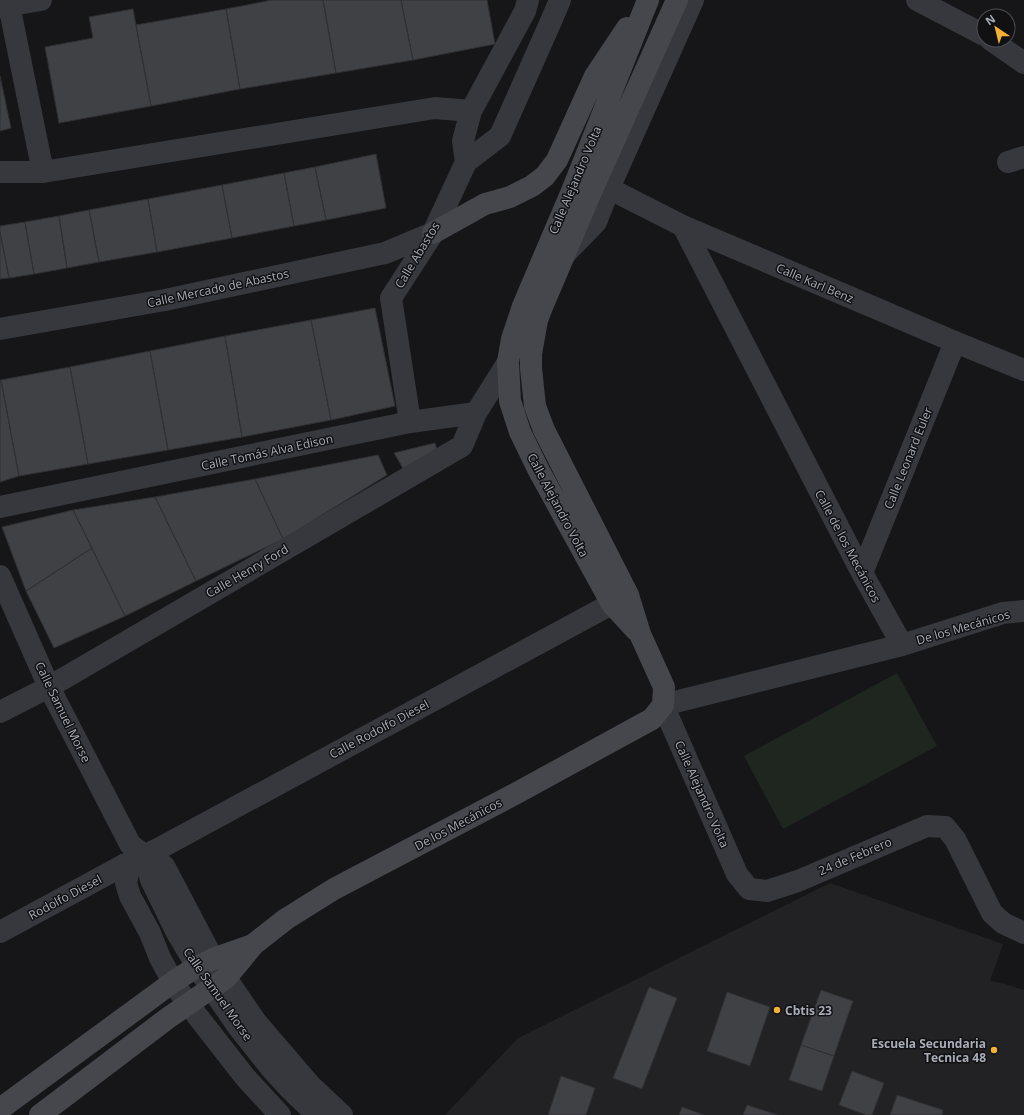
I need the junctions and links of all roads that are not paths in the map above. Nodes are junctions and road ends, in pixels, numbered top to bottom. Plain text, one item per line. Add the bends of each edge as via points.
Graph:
1 (41, 0) edge
2 (528, 0) edge
3 (560, 0) edge
4 (647, 0) edge
5 (677, 0) edge
6 (693, 0) edge
7 (917, 0) edge
8 (5, 6) edge
9 (976, 31) edge
10 (1002, 48) edge
11 (1024, 63) edge
12 (471, 111) junction
13 (466, 162) junction
14 (0, 172) edge
15 (43, 172) junction
16 (610, 189) junction
17 (683, 226) junction
18 (433, 233) junction
19 (563, 257) junction
20 (0, 329) edge
21 (955, 342) junction
22 (531, 354) junction
23 (508, 362) junction
24 (1024, 370) edge
25 (476, 413) junction
26 (410, 422) junction
27 (0, 507) edge
28 (862, 573) junction
29 (0, 576) edge
30 (620, 599) junction
31 (1024, 611) edge
32 (902, 645) junction
33 (49, 687) junction
34 (663, 705) junction
35 (0, 712) edge
36 (132, 857) junction
37 (146, 881) junction
38 (767, 891) joint
39 (0, 932) edge
40 (1024, 933) edge
41 (254, 944) junction
42 (213, 959) junction
43 (226, 978) junction
44 (173, 982) junction
45 (188, 1004) junction
46 (256, 1022) junction
47 (221, 1046) junction
48 (22, 1092) junction
49 (0, 1097) edge
50 (0, 1109) edge
51 (40, 1115) edge
52 (280, 1115) edge
53 (302, 1115) edge
54 (317, 1115) edge
55 (342, 1115) edge

1 - 8 street
2 - 12 street via 525,11
3 - 13 street, Calle Abastos via 500,136
4 - 18 main road via 595,76 557,160 545,176 532,186 510,197 484,204
4 - 23 main road, Calle Alejandro Volta via 572,191 522,306
5 - 19 main road, Calle Alejandro Volta
6 - 16 street
7 - 9 street
8 - 15 street
10 - 11 street
12 - 13 street via 463,141
12 - 15 street via 435,108
13 - 18 street, Calle Abastos
14 - 15 street
16 - 17 street, Calle Karl Benz
16 - 19 street via 596,222
17 - 21 street, Calle Karl Benz
17 - 28 street, Calle de los Mecánicos
18 - 20 street, Calle Mercado de Abastos via 385,253 165,300
18 - 26 street, Calle Abastos via 391,298
19 - 22 main road, Calle Alejandro Volta via 537,320
21 - 24 street, Calle Karl Benz
21 - 28 street, Calle Leonard Euler
22 - 23 main road
22 - 30 main road, Calle Alejandro Volta via 535,406
23 - 25 street
23 - 30 main road, Calle Alejandro Volta via 510,401 520,432 538,469
25 - 26 street, Calle Tomás Alva Edison
25 - 33 street, Calle Henry Ford via 462,446
26 - 27 street, Calle Tomás Alva Edison
28 - 32 street, Calle de los Mecánicos
29 - 33 street, Calle Samuel Morse
30 - 34 main road, Calle Alejandro Volta via 640,634 664,687
30 - 36 street, Calle Rodolfo Diesel
31 - 32 street, De los Mecánicos via 1003,614
32 - 34 street
33 - 35 street, Calle Henry Ford
33 - 36 street, Calle Samuel Morse
34 - 38 street, Calle Alejandro Volta via 737,874 749,889
34 - 41 main road, De los Mecánicos via 652,719 334,889 286,919
36 - 37 street, Calle Samuel Morse
36 - 39 street, Rodolfo Diesel
36 - 42 street via 164,866
36 - 44 street via 126,883 130,896
37 - 53 street, Calle Samuel Morse via 148,900 169,940 204,995 243,1049
37 - 54 street, Calle Samuel Morse via 199,970 240,1028 270,1067
38 - 40 street, 24 de Febrero via 798,881 927,826 945,827 955,839 992,913 1003,923
41 - 42 main road, De los Mecánicos
41 - 43 main road, De los Mecánicos
42 - 43 street
42 - 44 main road, De los Mecánicos
43 - 45 main road, De los Mecánicos
43 - 46 street
44 - 45 street
44 - 48 main road, De los Mecánicos
45 - 47 street
45 - 51 main road, De los Mecánicos
46 - 47 street
46 - 55 street via 310,1085
47 - 52 street
48 - 49 street
48 - 50 main road, De los Mecánicos

